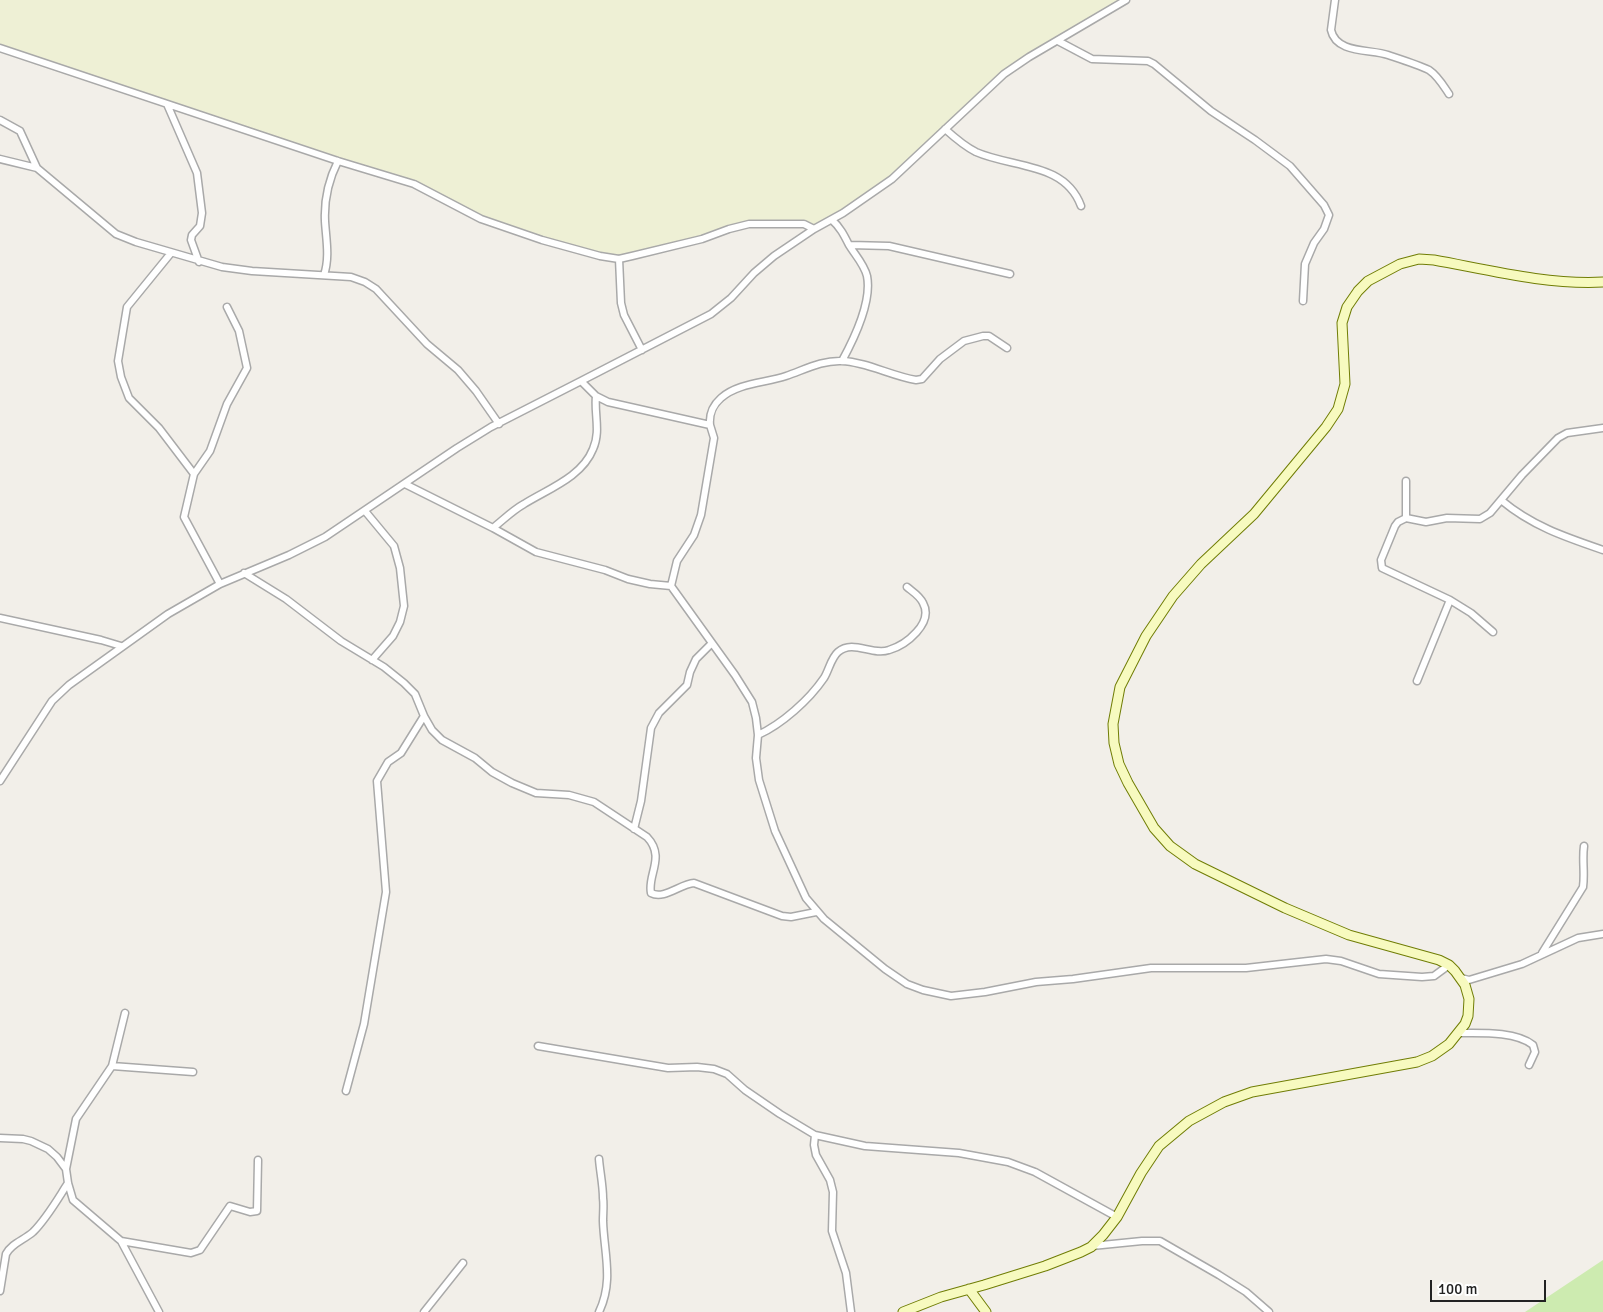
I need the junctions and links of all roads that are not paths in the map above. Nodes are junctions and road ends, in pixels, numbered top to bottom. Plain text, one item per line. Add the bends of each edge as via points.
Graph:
1 (1126, 0) edge
2 (1335, 0) edge
3 (1058, 41) junction
4 (0, 48) edge
5 (1449, 94) dead end
6 (167, 104) junction
7 (0, 120) edge
8 (945, 129) junction
9 (0, 159) edge
10 (338, 161) junction
11 (37, 168) junction
12 (1082, 206) dead end
13 (832, 220) junction
14 (814, 230) junction
15 (850, 246) junction
16 (171, 253) junction
17 (619, 259) junction
18 (199, 262) junction
19 (1010, 274) dead end
20 (324, 275) junction
21 (1603, 282) edge
22 (1303, 300) dead end
23 (227, 307) dead end
24 (1006, 348) dead end
25 (642, 350) junction
26 (842, 361) junction
27 (581, 381) junction
28 (596, 396) junction
29 (499, 424) junction
30 (710, 426) junction
31 (1603, 428) edge
32 (194, 474) junction
33 (1406, 481) dead end
34 (405, 484) junction
35 (1501, 500) junction
36 (364, 511) junction
37 (1406, 518) junction
38 (494, 528) junction
39 (1603, 550) edge
40 (244, 574) junction
41 (220, 584) junction
42 (671, 586) junction
43 (907, 587) dead end
44 (1450, 600) junction
45 (0, 618) edge
46 (1493, 632) dead end
47 (711, 644) junction
48 (121, 646) junction
49 (372, 660) junction
50 (1417, 681) dead end
51 (424, 716) junction
52 (758, 735) junction
53 (0, 782) edge
54 (634, 829) junction
55 (1584, 846) dead end
56 (816, 912) junction
57 (1603, 934) edge
58 (1542, 954) junction
59 (1449, 965) junction
60 (1460, 978) junction
61 (125, 1013) dead end
62 (1459, 1033) junction
63 (538, 1046) dead end
64 (1529, 1065) dead end
65 (112, 1066) junction
66 (194, 1072) dead end
67 (346, 1091) dead end
68 (815, 1134) junction
69 (0, 1138) edge
70 (599, 1159) dead end
71 (258, 1160) dead end
72 (66, 1169) junction
73 (68, 1183) junction
74 (1117, 1217) junction
75 (121, 1241) junction
76 (1091, 1247) junction
77 (464, 1263) dead end
78 (969, 1289) junction
79 (0, 1292) edge
80 (159, 1312) edge
81 (424, 1312) edge
82 (599, 1312) edge
83 (851, 1312) edge
84 (903, 1312) edge
85 (986, 1312) edge
86 (1269, 1312) edge

1 - 3 street
2 - 5 street via 1331,30 1343,46 1388,55 1428,70 1441,80
3 - 8 street via 1004,74
3 - 22 street via 1092,59 1148,61 1154,64 1211,112 1290,166 1329,215 1304,264
4 - 6 street
6 - 10 street
6 - 18 street via 197,173 202,214 200,226 191,240
7 - 11 street via 20,131
8 - 12 street via 976,152 1054,174 1078,196
8 - 13 street via 892,179
9 - 11 street
10 - 17 street via 414,184 490,222 542,240
10 - 20 street via 326,198 324,220 328,257
11 - 16 street via 116,234
13 - 14 street
13 - 15 street
14 - 17 street via 804,224 749,224
14 - 25 street via 774,256 711,314
15 - 19 street via 889,246
15 - 26 street via 866,273 867,292 852,344
16 - 18 street
16 - 32 street via 127,307 118,360 129,398 159,428
17 - 25 street via 624,315
18 - 20 street via 252,271
20 - 29 street via 351,277 376,289 427,344 458,370
21 - 59 main road via 1546,280 1419,259 1400,264 1368,282 1347,307 1342,323 1345,384 1338,408 1254,514 1201,564 1173,596 1146,636 1120,687 1113,724 1119,764 1137,802 1170,846 1226,880 1327,926
23 - 32 street via 239,331 247,368 227,404 210,451
24 - 26 street via 989,336 964,341 940,359 922,379 916,380
25 - 27 street
26 - 30 street via 816,365 736,389 713,407 709,416
27 - 28 street
27 - 29 street
28 - 30 street via 617,405
28 - 38 street via 598,430 594,448 587,459 563,481 523,504
29 - 34 street
30 - 42 street via 714,438 701,514 694,535 677,561
31 - 35 street via 1572,432 1558,438
32 - 41 street via 184,517
33 - 37 street
34 - 36 street
34 - 38 street
35 - 37 street via 1480,519 1447,518 1426,522
35 - 39 street via 1532,522
36 - 40 street via 308,546
36 - 49 street via 394,546 404,606 393,636
37 - 44 street via 1395,526 1381,560 1382,568
38 - 42 street via 536,552 628,579
40 - 41 street
40 - 49 street via 286,598 341,641
41 - 48 street
42 - 47 street
43 - 52 street via 924,604 925,616 919,630 888,651 853,646 840,650 817,688 785,718
44 - 46 street
44 - 50 street
45 - 48 street
47 - 52 street via 752,702
47 - 54 street via 696,659 687,685 659,713 650,728 641,801
48 - 53 street via 52,702
49 - 51 street via 415,694
51 - 54 street via 442,740 512,783 536,793 569,795 594,802
51 - 67 street via 401,753 388,762 377,782 386,892 364,1024
52 - 56 street via 757,770 775,831 806,898
54 - 56 street via 652,842 655,868 650,893 656,896 694,883 782,916
55 - 58 street via 1583,887
56 - 59 street via 907,984 951,996 1151,968 1246,968 1326,959 1380,974 1422,977 1434,976
57 - 58 street via 1578,938
58 - 60 street via 1522,964 1469,980
59 - 60 main road
60 - 62 main road via 1469,999 1468,1016
61 - 65 street
62 - 64 street via 1527,1040 1533,1044 1535,1052
62 - 74 main road via 1432,1056 1416,1062 1252,1092 1224,1102 1189,1121 1158,1146
63 - 68 street via 668,1068 697,1066 714,1069 727,1074 766,1105
65 - 66 street
65 - 72 street via 76,1119
68 - 74 street via 865,1146 959,1153 1008,1162 1035,1172
68 - 83 street via 816,1155 833,1192 832,1231 846,1273
69 - 72 street via 40,1144 58,1157
70 - 82 street via 609,1276
71 - 75 street via 257,1211 230,1206 200,1250 191,1253
72 - 73 street
73 - 75 street via 70,1194 78,1205
73 - 79 street via 32,1233 8,1250
74 - 76 main road
75 - 80 street
76 - 78 main road via 1044,1266
76 - 86 street via 1160,1241 1220,1275
77 - 81 street
78 - 84 main road
78 - 85 main road

